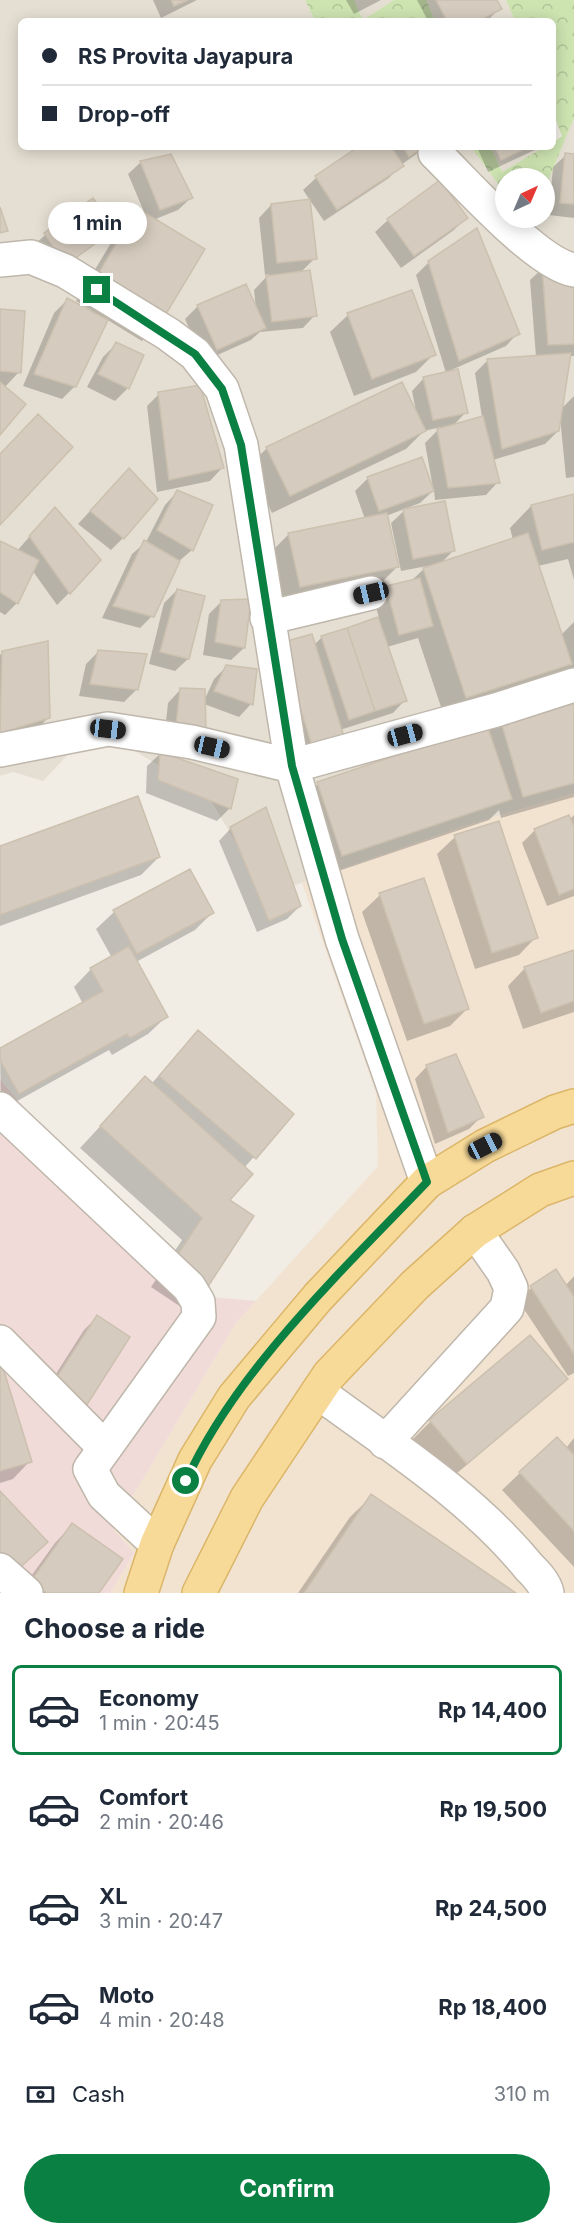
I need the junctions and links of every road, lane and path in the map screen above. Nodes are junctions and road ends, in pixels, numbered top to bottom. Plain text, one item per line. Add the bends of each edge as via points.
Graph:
1 (435, 153) dead end
2 (0, 260) edge
3 (574, 270) edge
4 (371, 593) dead end
5 (267, 618) junction
6 (574, 685) edge
7 (0, 750) edge
8 (292, 766) junction
9 (574, 1106) edge
10 (0, 1109) edge
11 (574, 1178) edge
12 (427, 1182) junction
13 (475, 1231) junction
14 (0, 1342) edge
15 (318, 1392) junction
16 (385, 1442) junction
17 (105, 1448) junction
18 (157, 1544) junction
19 (0, 1570) edge
20 (26, 1593) edge
21 (141, 1593) edge
22 (199, 1593) edge
23 (547, 1593) edge

1 - 3 street via 530,244 554,262
2 - 5 street via 31,258 65,271 195,354 222,389 241,445
4 - 5 street
5 - 8 street
6 - 8 street
7 - 8 street via 108,729 192,742
8 - 12 street via 342,939
9 - 12 main road via 485,1146
10 - 17 street via 189,1287 198,1302 199,1317
11 - 13 main road via 540,1190
12 - 18 main road via 318,1297 234,1397 195,1460
13 - 15 main road via 415,1285 329,1375
13 - 16 street via 511,1288 507,1308
14 - 17 street
15 - 16 street
15 - 22 main road via 246,1498
16 - 23 street via 464,1501 505,1538
17 - 18 street via 90,1469 104,1495
18 - 21 main road
19 - 20 street

